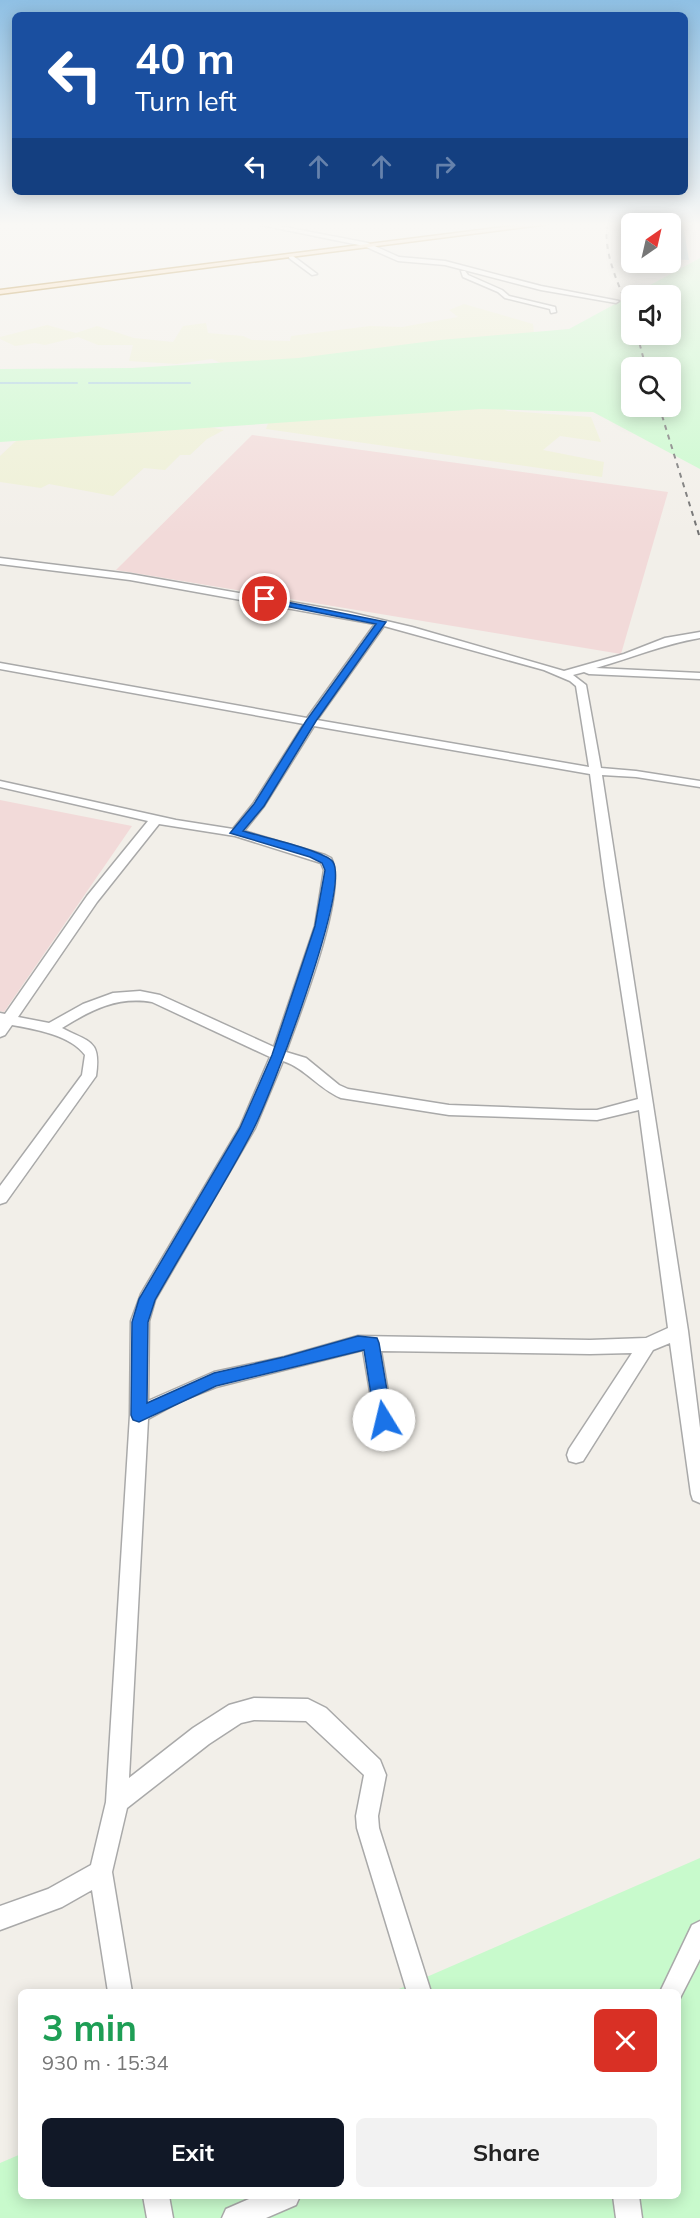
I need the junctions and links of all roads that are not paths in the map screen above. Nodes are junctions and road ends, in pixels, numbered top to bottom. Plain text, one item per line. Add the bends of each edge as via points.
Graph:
1 (0, 561) edge
2 (382, 622) junction
3 (700, 635) edge
4 (0, 666) edge
5 (580, 670) junction
6 (564, 674) junction
7 (700, 676) edge
8 (311, 721) junction
9 (596, 771) junction
10 (0, 784) edge
11 (700, 784) edge
12 (156, 819) junction
13 (236, 833) junction
14 (2, 1023) edge
15 (51, 1028) junction
16 (278, 1055) junction
17 (645, 1103) junction
18 (0, 1198) edge
19 (679, 1331) junction
20 (371, 1343) junction
21 (647, 1345) junction
22 (139, 1415) junction
23 (387, 1439) dead end
24 (576, 1455) dead end
25 (700, 1494) edge
26 (117, 1802) junction
27 (101, 1872) junction
28 (0, 1917) edge
29 (700, 1933) edge
30 (120, 1989) edge
31 (418, 1989) edge
32 (673, 1989) edge
33 (157, 2199) edge
34 (280, 2199) edge
35 (626, 2199) edge
36 (160, 2218) edge
37 (235, 2218) edge
38 (629, 2218) edge

1 - 2 street via 153,581
2 - 6 street
2 - 8 street
3 - 5 street via 658,644
4 - 8 street
5 - 6 street
5 - 7 street
6 - 9 street via 584,690
8 - 9 street
8 - 13 street via 258,806
9 - 11 street
9 - 17 street
10 - 12 street
12 - 13 street
12 - 14 street
13 - 16 street via 321,858 330,870 321,926
14 - 15 street
15 - 16 street via 102,1000 141,995
15 - 18 street via 86,1046 93,1062 89,1076
16 - 17 street via 301,1062 346,1094 449,1110 597,1115
16 - 22 street via 247,1128 147,1299 140,1322
17 - 19 street
19 - 21 street
19 - 25 street
20 - 21 street
20 - 22 street via 214,1380
20 - 23 street
21 - 24 street
22 - 26 street
26 - 27 street
26 - 31 street via 237,1713 254,1709 308,1710 318,1716 375,1775 368,1828
27 - 28 street via 54,1899
27 - 30 street
29 - 32 street
33 - 36 street
34 - 37 street
35 - 38 street

